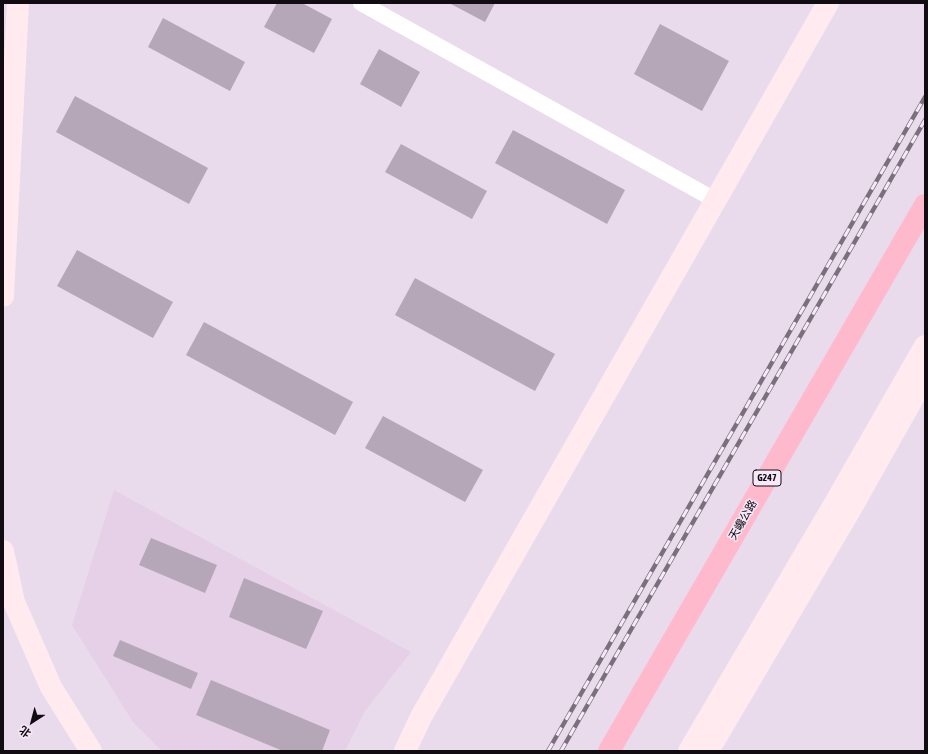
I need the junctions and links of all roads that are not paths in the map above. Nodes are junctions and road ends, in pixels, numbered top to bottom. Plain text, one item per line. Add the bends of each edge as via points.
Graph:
1 (18, 3) edge
2 (361, 3) edge
3 (828, 3) edge
4 (715, 200) junction
5 (925, 205) edge
6 (3, 296) edge
7 (925, 346) edge
8 (925, 377) edge
9 (3, 550) edge
10 (91, 751) edge
11 (405, 751) edge
12 (609, 751) edge
13 (689, 751) edge
14 (708, 751) edge

1 - 6 main road
2 - 4 street
3 - 4 main road
4 - 11 main road via 421,717
5 - 12 highway, 天巉公路 / G247
7 - 13 main road
8 - 14 main road
9 - 10 main road via 14,602 51,687

